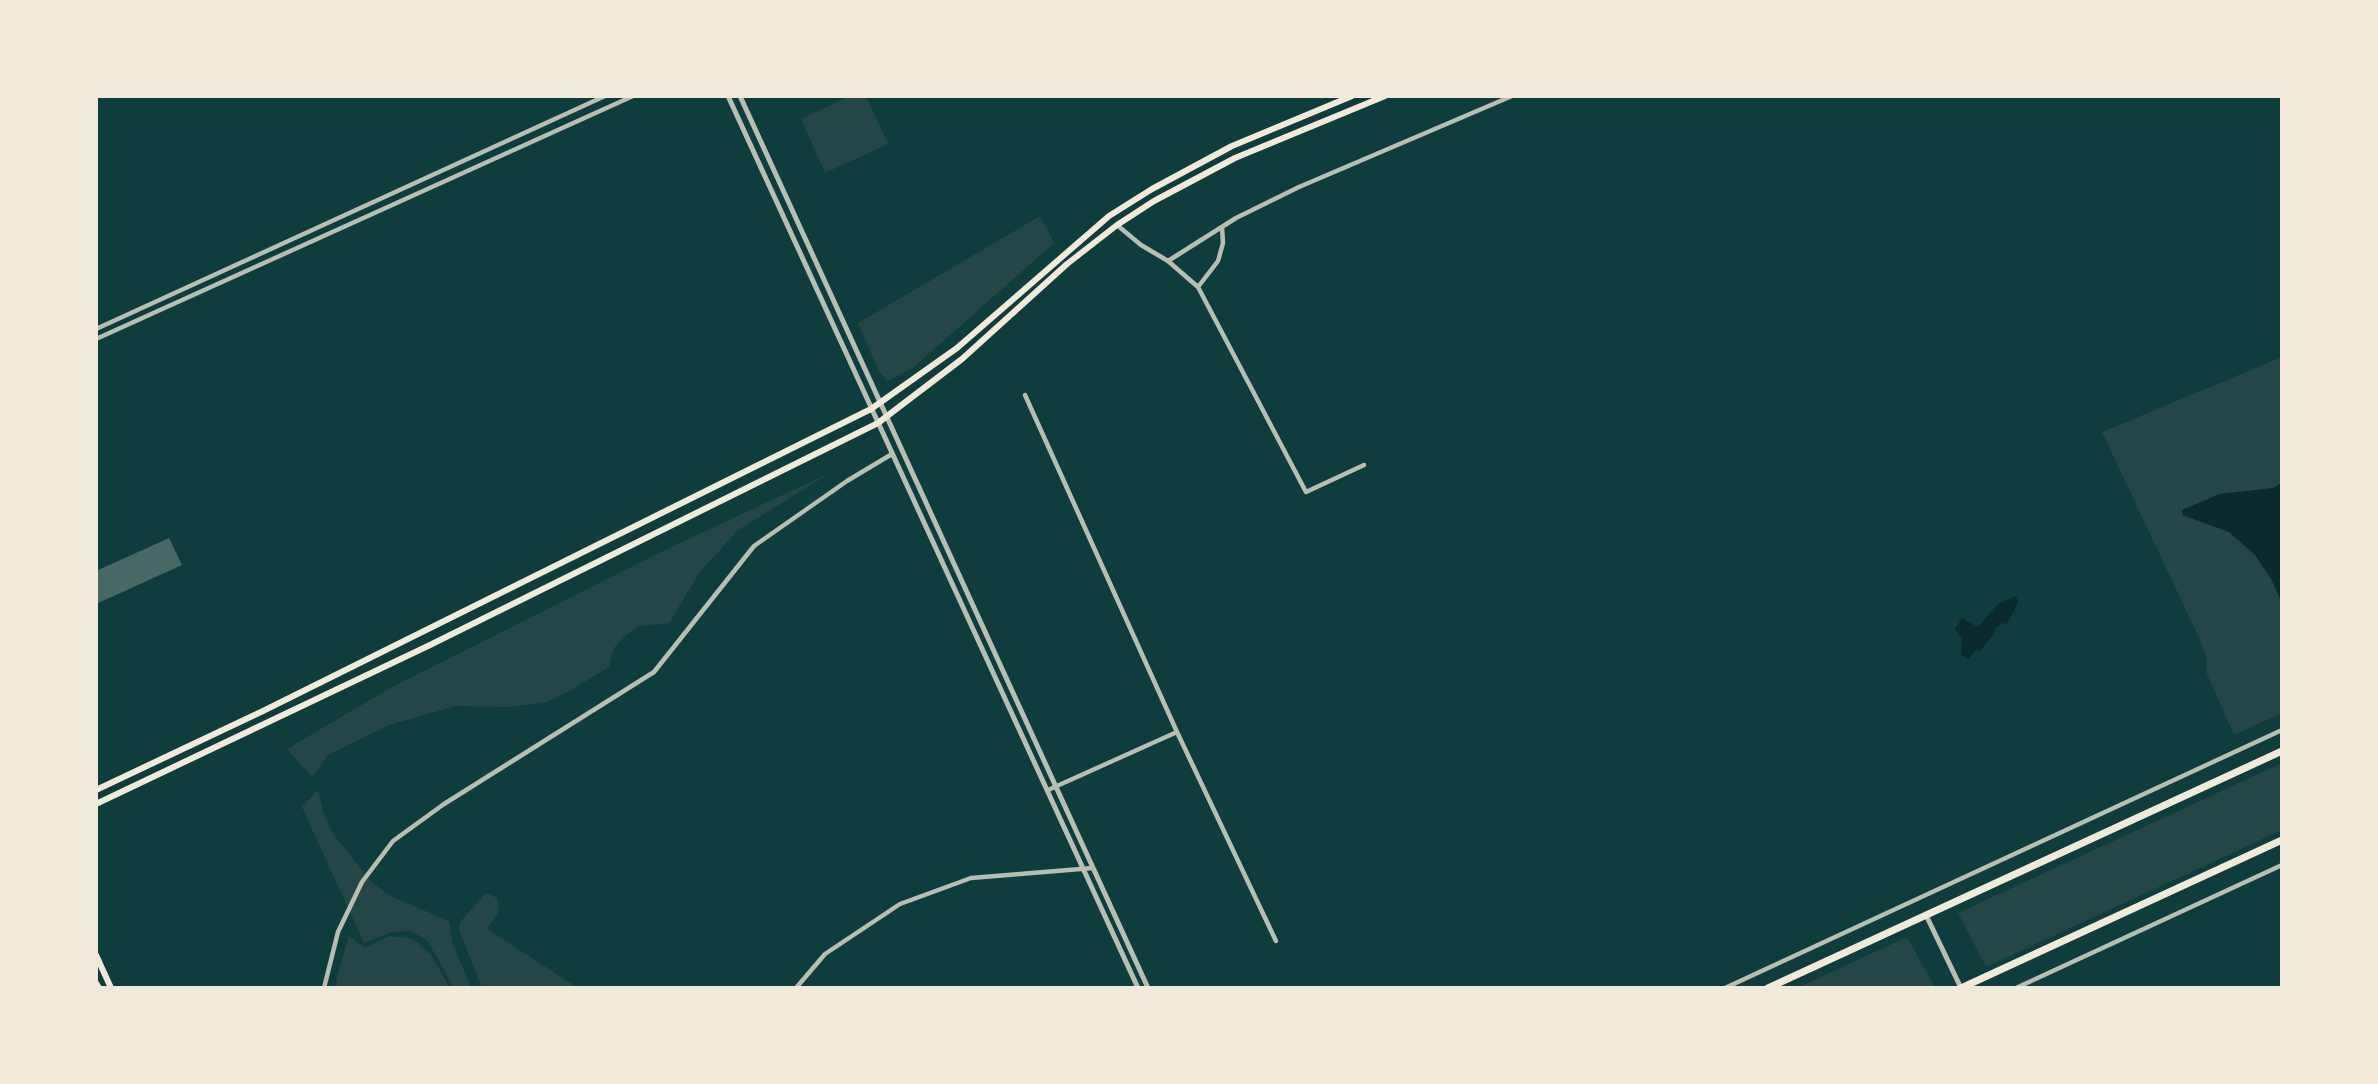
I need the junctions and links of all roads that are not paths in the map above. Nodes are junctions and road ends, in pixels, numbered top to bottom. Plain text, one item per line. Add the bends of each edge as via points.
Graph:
1 (633, 96) edge
2 (728, 96) edge
3 (740, 96) edge
4 (1352, 96) edge
5 (1385, 96) edge
6 (1512, 96) edge
7 (603, 97) edge
8 (607, 108) junction
9 (1117, 225) junction
10 (1222, 227) junction
11 (813, 260) junction
12 (1168, 261) junction
13 (805, 263) junction
14 (1198, 287) junction
15 (96, 329) edge
16 (96, 339) edge
17 (1024, 394) dead end
18 (879, 403) junction
19 (871, 409) junction
20 (886, 417) junction
21 (878, 423) junction
22 (892, 454) junction
23 (1364, 465) dead end
24 (2282, 730) edge
25 (1177, 732) junction
26 (2282, 751) edge
27 (1056, 786) junction
28 (96, 790) edge
29 (1048, 790) junction
30 (96, 804) edge
31 (2282, 840) edge
32 (2282, 865) edge
33 (1093, 868) junction
34 (1084, 869) junction
35 (1926, 915) junction
36 (1276, 942) dead end
37 (96, 955) edge
38 (96, 982) edge
39 (99, 988) edge
40 (111, 988) edge
41 (324, 988) edge
42 (796, 988) edge
43 (1138, 988) edge
44 (1148, 988) edge
45 (1726, 988) edge
46 (1768, 988) edge
47 (1961, 988) edge
48 (2016, 988) edge

1 - 8 street
2 - 13 street
3 - 11 street
4 - 18 main road via 1232,146 1109,216 957,348
5 - 9 main road via 1235,158
6 - 10 street via 1299,187
7 - 8 street
7 - 15 street
8 - 16 street
9 - 12 street
9 - 20 main road via 962,359
10 - 12 street
10 - 14 street via 1218,261
11 - 13 street
11 - 18 street
12 - 14 street
13 - 19 street
14 - 23 street via 1306,492
17 - 25 street
18 - 19 main road
18 - 20 street
19 - 21 street
19 - 28 main road
20 - 21 main road
20 - 27 street
21 - 22 street
21 - 30 main road
22 - 29 street
22 - 41 street via 754,546 654,672 393,841 362,881 338,932
24 - 45 street
25 - 27 street
25 - 36 street
26 - 35 highway
27 - 29 street
27 - 33 street
29 - 34 street
31 - 47 highway
32 - 48 street
33 - 34 street
33 - 44 street
34 - 42 street via 971,878 900,904 825,954
34 - 43 street
35 - 46 highway
35 - 47 street
37 - 40 main road
38 - 39 main road

